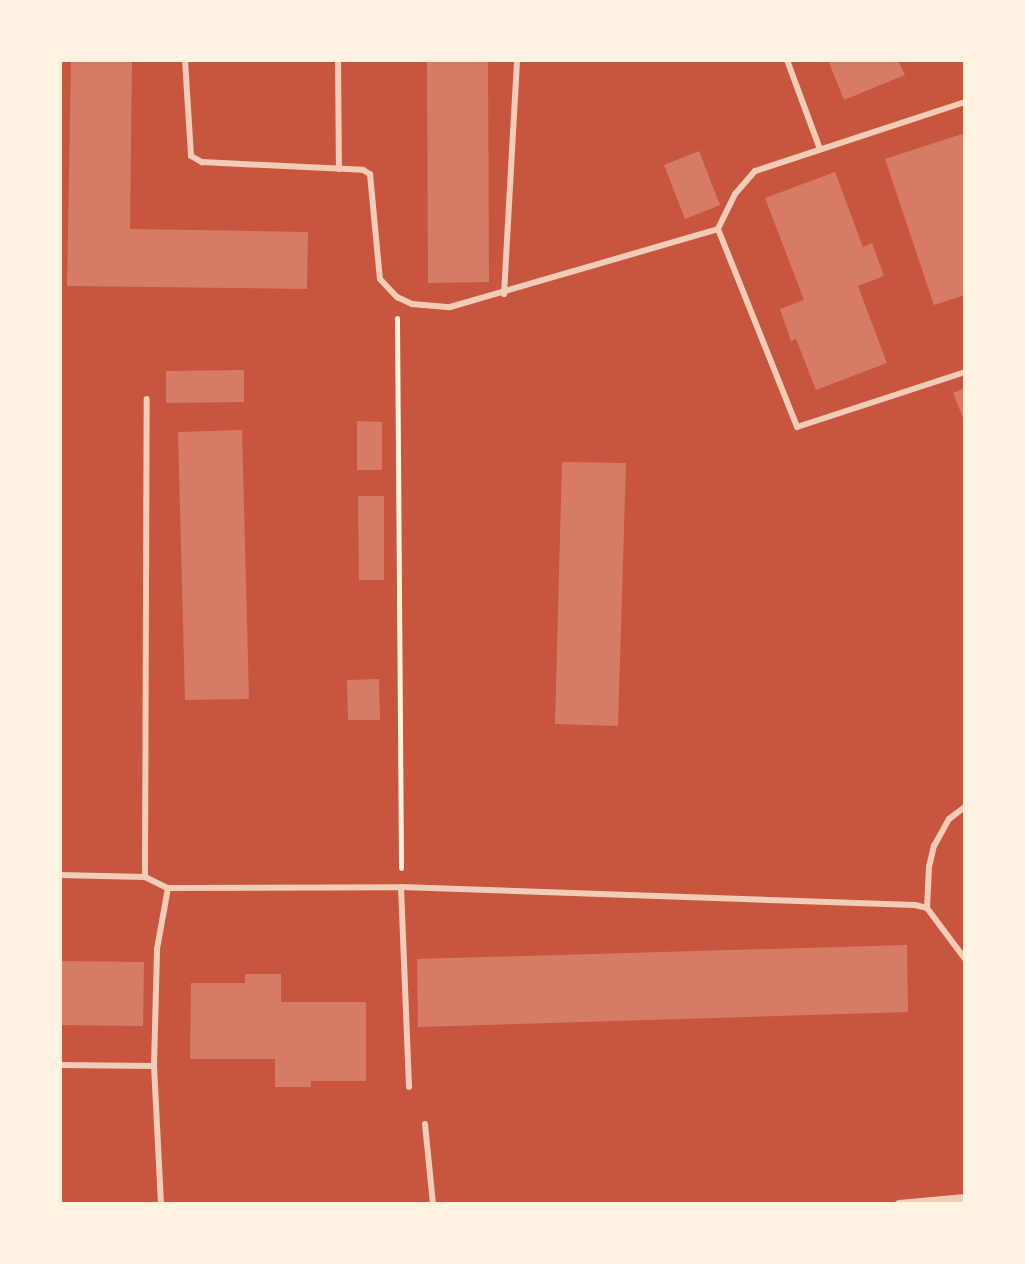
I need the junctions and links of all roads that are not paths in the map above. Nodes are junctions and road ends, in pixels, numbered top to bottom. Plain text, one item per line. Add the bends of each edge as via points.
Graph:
1 (185, 60) edge
2 (338, 60) edge
3 (517, 60) edge
4 (787, 60) edge
5 (965, 102) edge
6 (820, 149) junction
7 (339, 169) junction
8 (718, 229) junction
9 (504, 294) junction
10 (965, 372) edge
11 (147, 399) dead end
12 (965, 807) edge
13 (60, 875) edge
14 (145, 877) junction
15 (401, 887) junction
16 (168, 888) junction
17 (927, 908) junction
18 (965, 959) edge
19 (60, 1065) edge
20 (154, 1066) junction
21 (409, 1087) dead end
22 (425, 1124) dead end
23 (965, 1198) edge
24 (161, 1204) edge
25 (433, 1204) edge
26 (899, 1204) edge

1 - 7 lane via 191,156 202,162
2 - 7 lane
3 - 9 lane
4 - 6 lane
5 - 6 lane
6 - 8 lane via 755,171 735,194
7 - 9 lane via 370,174 375,258 380,279 397,297 427,308
8 - 9 lane
8 - 10 lane via 797,427
11 - 14 lane
12 - 17 lane via 949,819 934,846
13 - 14 lane
14 - 16 lane
15 - 16 lane
15 - 17 lane
15 - 21 lane
16 - 20 lane via 157,949
17 - 18 lane
19 - 20 lane
20 - 24 lane
22 - 25 lane
23 - 26 street

